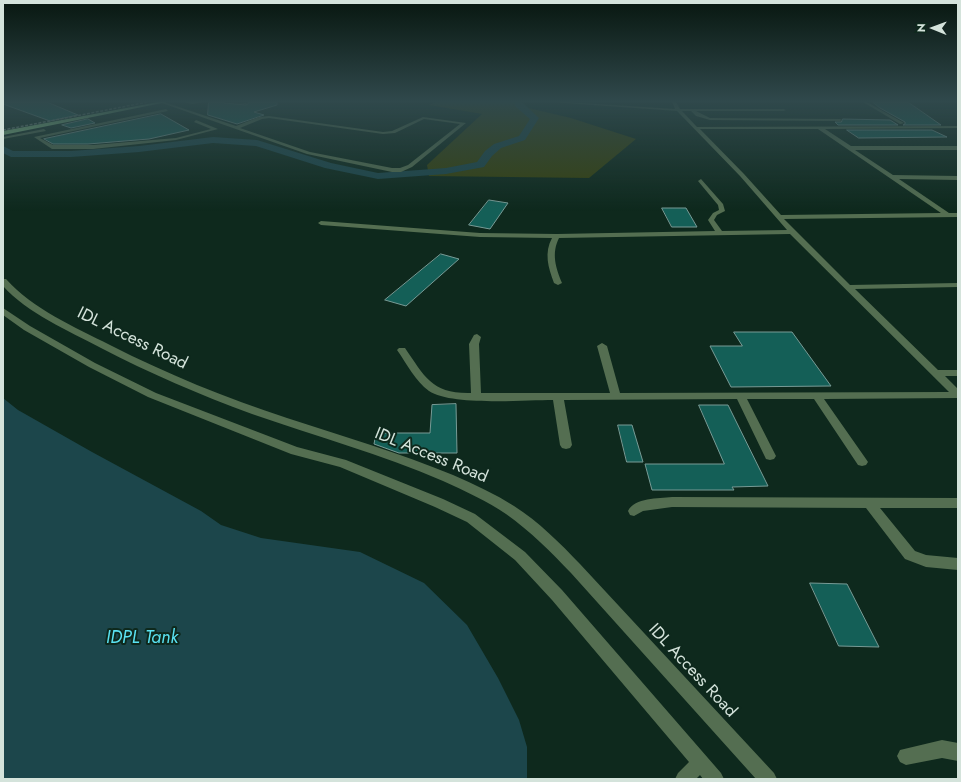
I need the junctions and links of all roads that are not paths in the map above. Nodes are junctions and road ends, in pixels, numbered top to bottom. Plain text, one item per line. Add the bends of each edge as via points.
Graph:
1 (40, 138) edge
2 (178, 138) edge
3 (265, 138) edge
4 (445, 138) edge
5 (707, 138) edge
6 (836, 138) edge
7 (850, 148) junction
8 (958, 148) edge
9 (892, 177) junction
10 (958, 178) edge
11 (701, 181) dead end
12 (948, 215) junction
13 (958, 215) edge
14 (779, 217) junction
15 (321, 223) dead end
16 (792, 232) junction
17 (720, 233) junction
18 (557, 236) junction
19 (3, 281) edge
20 (558, 283) dead end
21 (958, 285) edge
22 (850, 287) junction
23 (3, 311) edge
24 (476, 337) dead end
25 (602, 346) dead end
26 (402, 350) dead end
27 (936, 373) junction
28 (958, 373) edge
29 (958, 395) edge
30 (740, 396) junction
31 (817, 396) junction
32 (476, 397) junction
33 (558, 397) junction
34 (616, 397) junction
35 (566, 445) dead end
36 (770, 456) dead end
37 (862, 462) dead end
38 (869, 503) junction
39 (958, 503) edge
40 (634, 511) dead end
41 (958, 564) edge
42 (958, 752) edge
43 (906, 756) dead end
44 (700, 763) junction
45 (684, 779) edge
46 (714, 779) edge
47 (768, 779) edge

1 - 2 street via 52,147 92,147
3 - 4 street via 309,152 401,170 410,166
5 - 14 street
6 - 7 street
7 - 8 street
7 - 9 street
9 - 10 street
9 - 12 street
11 - 17 street via 720,205 722,211 715,214 711,220
12 - 13 street
12 - 14 street
14 - 16 street
15 - 18 street via 480,235
16 - 17 street
16 - 22 street
17 - 18 street
18 - 20 street via 550,253
19 - 47 street, IDL Access Road via 14,293 46,314 175,381 428,469 494,500 544,537
21 - 22 street
22 - 27 street
23 - 44 street via 27,328 92,365 152,394 295,451 342,463 471,518 520,556 557,595
24 - 32 street
25 - 34 street
26 - 32 street via 431,388 445,394
27 - 28 street
27 - 29 street
29 - 31 street
30 - 31 street
30 - 34 street
30 - 36 street
31 - 37 street
32 - 33 street
33 - 34 street
33 - 35 street
38 - 39 street
38 - 40 street via 672,502 640,506
38 - 41 street via 910,555 926,561
42 - 43 street via 942,749
44 - 45 street
44 - 46 street

